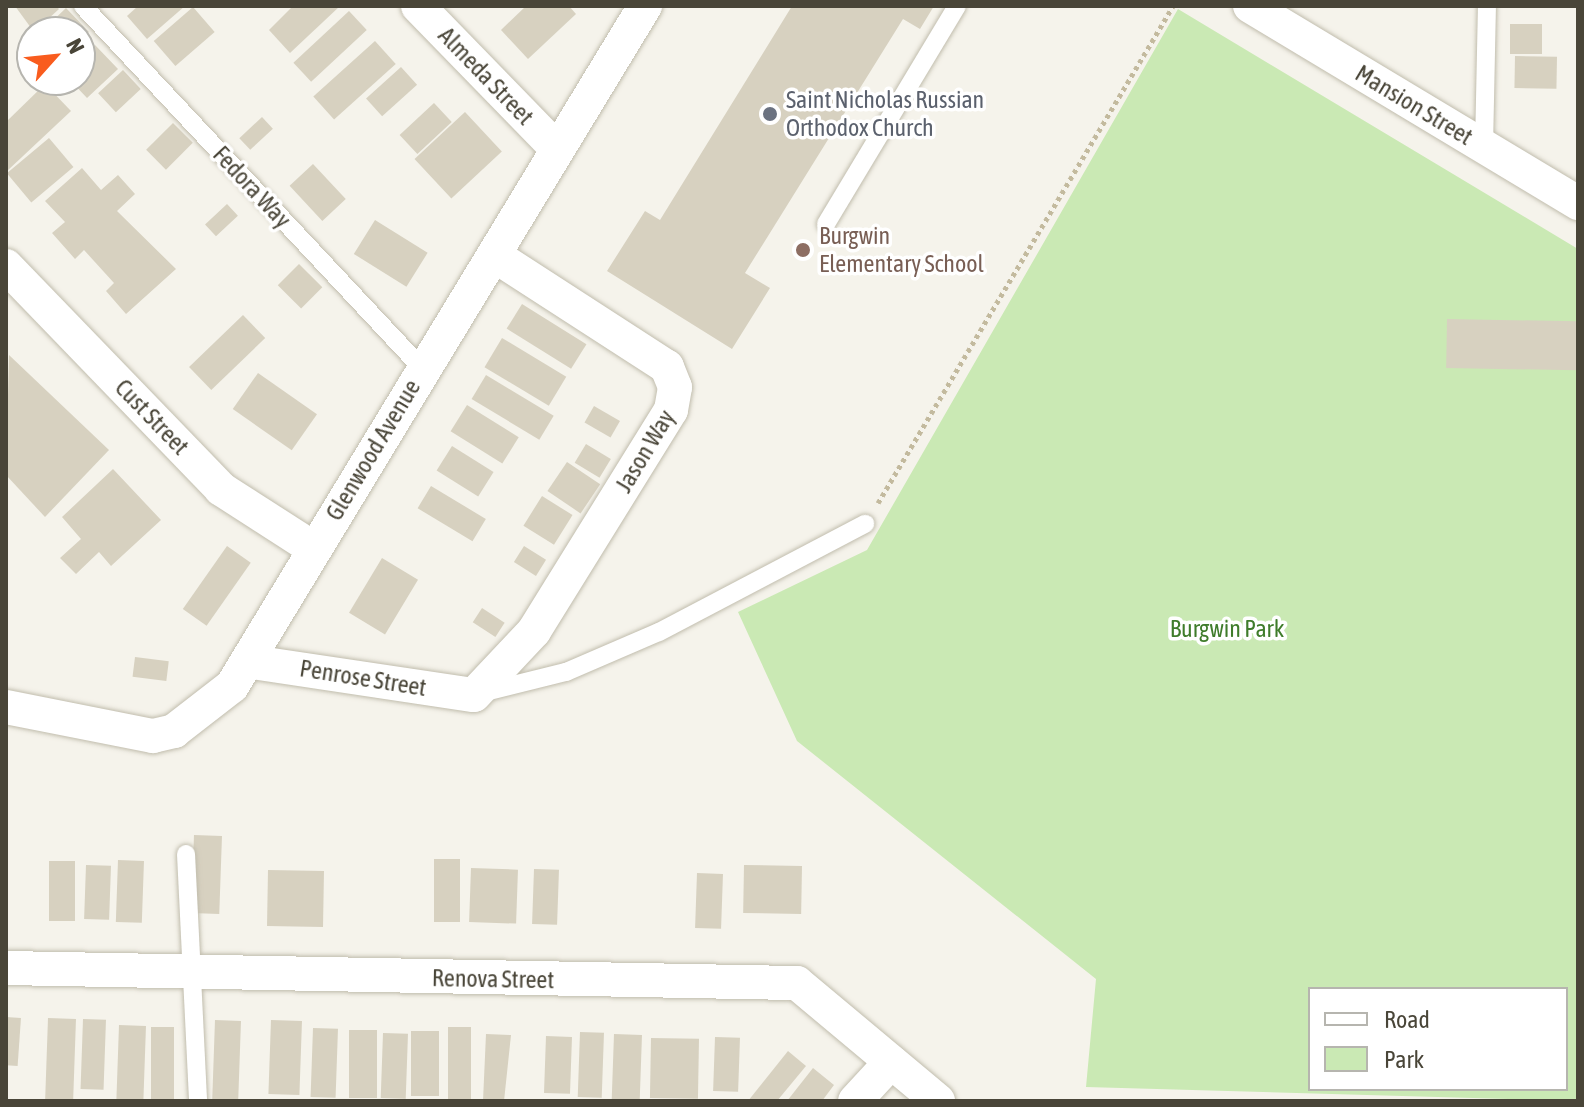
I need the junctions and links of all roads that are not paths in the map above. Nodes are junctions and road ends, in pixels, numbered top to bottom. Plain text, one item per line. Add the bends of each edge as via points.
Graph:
1 (83, 6) edge
2 (418, 6) edge
3 (645, 6) edge
4 (957, 6) edge
5 (1250, 6) edge
6 (1487, 6) edge
7 (554, 146) junction
8 (1484, 147) junction
9 (1578, 203) edge
10 (826, 224) dead end
11 (494, 255) junction
12 (6, 266) edge
13 (422, 368) junction
14 (865, 524) road end
15 (313, 548) junction
16 (252, 662) junction
17 (474, 695) junction
18 (6, 707) edge
19 (186, 854) dead end
20 (6, 968) edge
21 (193, 976) junction
22 (891, 1062) junction
23 (198, 1101) edge
24 (855, 1101) edge
25 (938, 1101) edge

1 - 13 lane, Fedora Way
2 - 7 street, Almeda Street
3 - 7 street, Glenwood Avenue
4 - 10 lane
5 - 8 street, Mansion Street
6 - 8 lane
7 - 11 street, Glenwood Avenue
8 - 9 street, Mansion Street
11 - 13 street, Glenwood Avenue
11 - 17 street, Jason Way via 667,367 675,398 534,631
12 - 15 street, Cust Street via 221,489
13 - 15 street, Glenwood Avenue
14 - 17 lane via 646,638 566,672
15 - 16 street, Glenwood Avenue
16 - 17 street, Penrose Street
16 - 18 street, Glenwood Avenue via 211,707 153,736
19 - 21 lane
20 - 21 street, Renova Street
21 - 22 street, Renova Street via 797,983
21 - 23 lane
22 - 24 street
22 - 25 street, Renova Street

